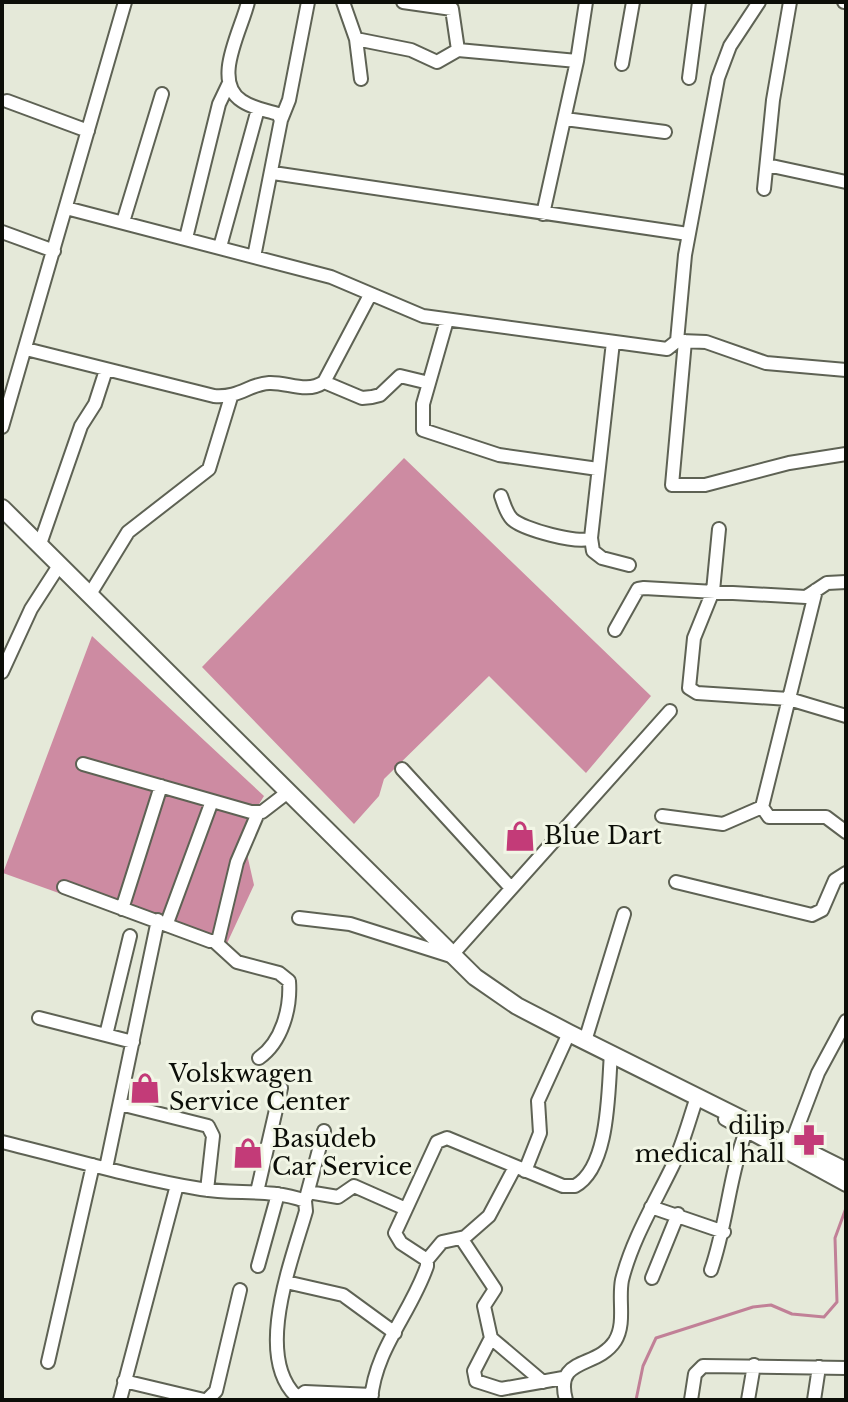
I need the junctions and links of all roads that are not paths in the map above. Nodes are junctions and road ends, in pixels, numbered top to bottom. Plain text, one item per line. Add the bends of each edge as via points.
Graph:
1 (125, 2) edge
2 (248, 2) edge
3 (308, 2) edge
4 (343, 2) edge
5 (403, 2) edge
6 (586, 2) edge
7 (633, 2) edge
8 (699, 2) edge
9 (759, 2) edge
10 (790, 2) edge
11 (356, 39) junction
12 (458, 50) junction
13 (577, 61) junction
14 (622, 64) dead end
15 (689, 78) dead end
16 (361, 79) dead end
17 (229, 83) junction
18 (162, 94) dead end
19 (7, 101) dead end
20 (258, 109) junction
21 (565, 119) junction
22 (281, 120) junction
23 (88, 131) junction
24 (665, 132) dead end
25 (767, 165) junction
26 (273, 173) junction
27 (846, 182) edge
28 (764, 189) dead end
29 (66, 208) junction
30 (543, 214) junction
31 (123, 222) junction
32 (2, 232) edge
33 (688, 234) junction
34 (186, 238) junction
35 (220, 247) junction
36 (54, 251) junction
37 (254, 257) junction
38 (370, 295) junction
39 (447, 320) junction
40 (681, 341) junction
41 (613, 342) junction
42 (26, 349) junction
43 (106, 370) junction
44 (846, 370) edge
45 (324, 382) junction
46 (429, 383) junction
47 (7, 397) edge
48 (231, 397) junction
49 (2, 427) edge
50 (846, 454) edge
51 (598, 469) junction
52 (501, 496) dead end
53 (2, 508) edge
54 (719, 529) dead end
55 (591, 538) junction
56 (40, 544) junction
57 (60, 564) junction
58 (629, 565) dead end
59 (846, 582) edge
60 (816, 590) junction
61 (713, 591) junction
62 (90, 594) junction
63 (615, 630) dead end
64 (3, 667) edge
65 (789, 699) junction
66 (670, 711) dead end
67 (846, 716) edge
68 (83, 764) dead end
69 (402, 769) dead end
70 (161, 786) junction
71 (288, 792) junction
72 (212, 801) junction
73 (762, 807) junction
74 (258, 813) junction
75 (662, 816) dead end
76 (846, 832) edge
77 (846, 873) edge
78 (676, 882) dead end
79 (64, 887) dead end
80 (511, 888) junction
81 (122, 909) junction
82 (624, 914) dead end
83 (299, 918) dead end
84 (162, 922) junction
85 (130, 936) dead end
86 (214, 941) junction
87 (451, 956) junction
88 (39, 1018) dead end
89 (846, 1021) edge
90 (106, 1035) junction
91 (577, 1037) junction
92 (133, 1042) junction
93 (611, 1054) junction
94 (259, 1058) dead end
95 (637, 1066) junction
96 (281, 1088) dead end
97 (695, 1103) junction
98 (120, 1104) junction
99 (324, 1131) dead end
100 (746, 1131) junction
101 (793, 1139) junction
102 (2, 1142) edge
103 (100, 1166) junction
104 (846, 1168) edge
105 (520, 1169) junction
106 (846, 1178) edge
107 (177, 1185) junction
108 (846, 1185) edge
109 (207, 1190) junction
110 (257, 1192) junction
111 (278, 1194) junction
112 (307, 1196) junction
113 (651, 1207) junction
114 (406, 1209) junction
115 (678, 1214) junction
116 (724, 1232) junction
117 (461, 1238) junction
118 (427, 1260) junction
119 (258, 1266) dead end
120 (711, 1270) dead end
121 (652, 1278) dead end
122 (286, 1282) junction
123 (240, 1290) dead end
124 (395, 1333) junction
125 (491, 1338) junction
126 (48, 1362) dead end
127 (754, 1365) junction
128 (819, 1367) junction
129 (846, 1368) edge
130 (563, 1378) junction
131 (124, 1381) junction
132 (543, 1382) junction
133 (372, 1397) edge
134 (296, 1398) edge
135 (120, 1400) edge
136 (206, 1400) edge
137 (566, 1400) edge
138 (691, 1400) edge
139 (748, 1400) edge
140 (814, 1400) edge

1 - 23 street
2 - 17 street via 229,64
3 - 22 street
4 - 11 street
5 - 12 street via 452,9
6 - 13 street
7 - 14 street
8 - 15 street
9 - 33 street via 721,68
10 - 25 street
11 - 12 street via 411,50 437,62
11 - 16 street
12 - 13 street
13 - 21 street
17 - 20 street via 240,100
17 - 34 street via 219,104
18 - 31 street
19 - 23 street
20 - 22 street via 278,114
20 - 35 street
21 - 24 street
21 - 30 street
22 - 26 street
23 - 29 street
25 - 27 street
25 - 28 street
26 - 30 street
26 - 37 street
29 - 31 street
29 - 36 street
30 - 33 street
31 - 34 street
32 - 36 street
33 - 40 street
34 - 35 street
35 - 37 street
36 - 42 street
37 - 38 street via 331,277
38 - 39 street via 405,311
38 - 45 street
39 - 41 street
39 - 46 street
40 - 41 street via 667,349
40 - 44 street via 706,342 766,363
40 - 50 street via 672,485 705,485
41 - 51 street
42 - 43 street
42 - 47 street
43 - 48 street
43 - 56 street
45 - 46 street via 362,398 380,395 400,376
45 - 48 street via 306,388 269,383
46 - 51 street via 420,419 426,433 499,455
47 - 49 street
48 - 62 street via 209,469 128,532
51 - 55 street
52 - 55 street via 507,513 524,527
53 - 56 main road
54 - 61 street
55 - 58 street via 593,551 602,558
56 - 57 main road
57 - 62 main road
57 - 64 street
59 - 60 street
60 - 61 street via 806,597
60 - 65 street
61 - 63 street via 638,589
61 - 65 street via 694,638 689,688 697,693
62 - 71 main road
65 - 67 street
65 - 73 street
66 - 80 street
68 - 70 street
69 - 80 street
70 - 72 street
70 - 81 street
71 - 74 street
71 - 87 main road
72 - 74 street
72 - 84 street
73 - 75 street via 723,824
73 - 76 street via 769,817 826,817
74 - 86 street via 237,862 221,937
77 - 78 street via 835,880 822,910 812,915
79 - 81 street
80 - 87 street
81 - 84 street
82 - 91 street
83 - 87 street via 350,924
84 - 86 street
84 - 92 street
85 - 90 street
86 - 94 street via 237,962 279,973 289,981 283,1025 273,1046
87 - 91 main road via 494,991
88 - 90 street
89 - 101 street via 818,1073
90 - 92 street
91 - 93 main road
91 - 105 street via 538,1101 540,1133
92 - 98 street
93 - 95 main road
93 - 105 street via 601,1145 586,1177 568,1186
95 - 97 street via 649,1079
95 - 101 street
95 - 104 main road
95 - 106 main road
96 - 110 street
97 - 100 street
97 - 113 street via 674,1165
98 - 103 street
98 - 109 street via 208,1126 213,1136
99 - 112 street
100 - 108 street
100 - 116 street via 736,1157
101 - 104 street
102 - 103 street
103 - 107 street
103 - 126 street
105 - 114 street via 442,1139
105 - 117 street via 489,1216
107 - 109 street
107 - 131 street
109 - 110 street
110 - 111 street
111 - 112 street
111 - 119 street
112 - 114 street via 338,1197 354,1186
112 - 122 street
113 - 115 street
113 - 130 street via 623,1278 616,1337
114 - 118 street via 397,1239
115 - 116 street
115 - 121 street
116 - 120 street
117 - 118 street via 442,1242
117 - 125 street via 495,1289 484,1306
118 - 124 street
122 - 124 street via 343,1295
122 - 134 street via 280,1302 279,1370
123 - 136 street via 216,1391
124 - 133 street via 377,1365
125 - 132 street
125 - 132 street via 474,1371 476,1381 501,1389
127 - 128 street
127 - 138 street via 697,1369
127 - 139 street
128 - 129 street
128 - 140 street
130 - 132 street
130 - 137 street
131 - 135 street
131 - 136 street
133 - 134 street via 305,1392

